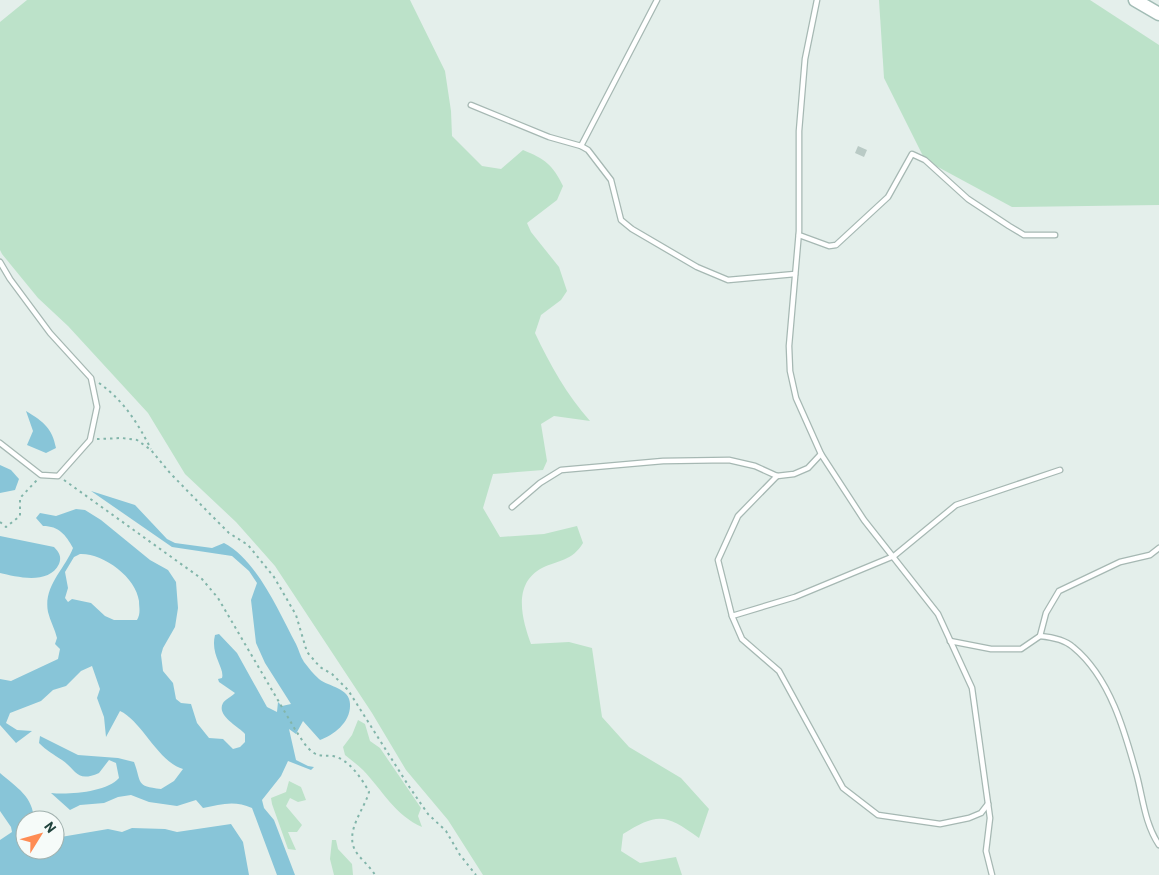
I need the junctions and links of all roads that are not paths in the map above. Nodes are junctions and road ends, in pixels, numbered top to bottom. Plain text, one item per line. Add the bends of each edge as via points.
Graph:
1 (657, 0) edge
2 (817, 0) edge
3 (1136, 0) edge
4 (1159, 14) edge
5 (471, 105) dead end
6 (581, 146) junction
7 (799, 235) junction
8 (1055, 235) dead end
9 (0, 262) edge
10 (796, 274) junction
11 (0, 443) edge
12 (822, 454) junction
13 (1060, 470) dead end
14 (778, 476) junction
15 (512, 508) dead end
16 (1159, 548) edge
17 (894, 556) junction
18 (732, 616) junction
19 (1040, 636) junction
20 (950, 641) junction
21 (988, 804) junction
22 (1159, 845) edge
23 (992, 875) edge

1 - 6 lane
2 - 7 lane via 805,60 799,132
3 - 4 street
5 - 6 lane via 549,137
6 - 10 lane via 588,150 610,180 621,220 632,229 697,267 728,280
7 - 8 lane via 829,246 836,245 888,197 912,154 925,160 968,199 1009,226 1024,234
7 - 10 lane
9 - 11 lane via 50,333 91,378 97,407 90,440 58,476 41,475
10 - 12 lane via 789,346 790,371 796,398
12 - 14 lane via 808,468
12 - 17 lane via 864,520
13 - 17 lane via 956,505
14 - 15 lane via 729,460 663,461 561,470 540,483
14 - 18 lane via 738,516 718,560
16 - 19 lane via 1150,555 1120,562 1059,591 1046,613
17 - 18 lane via 794,597
17 - 20 lane via 938,614
18 - 21 lane via 742,639 779,672 844,788 878,815 940,824 982,813
19 - 20 lane via 1021,649 991,649
19 - 22 lane via 1055,638 1072,646 1108,690 1124,733 1147,818
20 - 21 lane via 972,688
21 - 23 lane via 990,818 986,851

